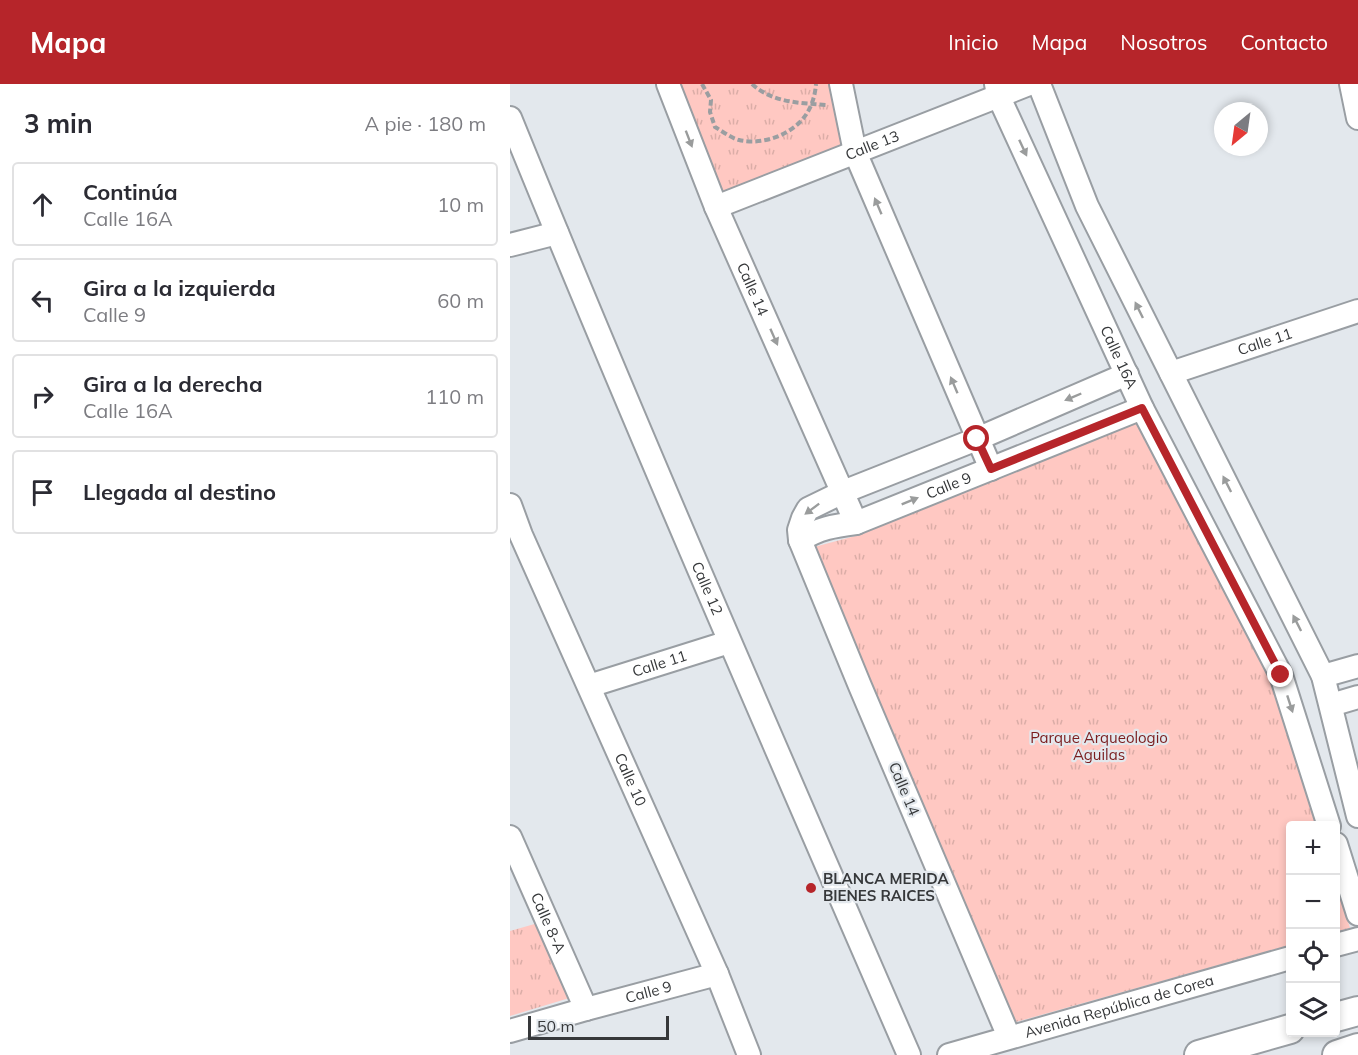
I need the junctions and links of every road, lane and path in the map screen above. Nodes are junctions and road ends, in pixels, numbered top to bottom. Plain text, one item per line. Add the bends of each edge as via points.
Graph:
1 (668, 84) edge
2 (702, 84) edge
3 (752, 84) edge
4 (816, 84) edge
5 (841, 84) edge
6 (1029, 84) edge
7 (1039, 84) edge
8 (1351, 84) edge
9 (997, 89) edge
10 (811, 104) junction
11 (846, 107) junction
12 (510, 118) edge
13 (1358, 118) edge
14 (855, 152) junction
15 (716, 207) junction
16 (557, 233) junction
17 (510, 245) edge
18 (1358, 311) edge
19 (1171, 373) junction
20 (1127, 374) junction
21 (1142, 408) junction
22 (977, 439) junction
23 (991, 469) junction
24 (843, 492) junction
25 (510, 505) edge
26 (856, 523) junction
27 (516, 536) edge
28 (1253, 536) junction
29 (800, 540) junction
30 (1220, 557) junction
31 (729, 642) junction
32 (1358, 666) edge
33 (1323, 676) junction
34 (589, 686) junction
35 (1358, 697) edge
36 (1331, 705) junction
37 (1350, 750) edge
38 (1358, 816) edge
39 (1328, 821) edge
40 (510, 837) edge
41 (1340, 859) edge
42 (1358, 914) edge
43 (1358, 939) edge
44 (1340, 944) edge
45 (1286, 959) edge
46 (717, 974) junction
47 (586, 1009) junction
48 (1358, 1011) edge
49 (1340, 1016) edge
50 (1286, 1030) edge
51 (510, 1031) edge
52 (1009, 1037) junction
53 (1358, 1048) edge
54 (750, 1055) edge
55 (909, 1055) edge
56 (949, 1055) edge
57 (1199, 1055) edge
58 (1337, 1055) edge

1 -> 15 street, Calle 14
2 - 10 path via 711,100 714,127 738,140 772,138 799,123
3 - 10 path via 760,92 789,102
4 - 10 path
5 - 11 street
6 - 9 street, Calle 13
19 -> 7 street via 1087,206
8 - 13 street
9 - 14 street, Calle 13
9 -> 20 street, Calle 16A
10 - 11 path
11 - 14 street
12 - 16 street, Calle 12
14 - 15 street, Calle 13
22 -> 14 street
15 -> 24 street, Calle 14
16 - 17 street
16 - 31 street, Calle 12
18 - 19 street, Calle 11
28 -> 19 street
20 - 21 street, Calle 16A
20 -> 22 street
21 - 23 street, Calle 9
21 - 30 street, Calle 16A
22 - 23 street
22 - 24 street
26 -> 23 street, Calle 9
24 - 26 street, Calle 14
24 -> 29 street via 808,509 802,518
25 - 27 street, Calle 10
26 - 29 street via 815,531
27 - 34 street, Calle 10
28 - 30 street
33 -> 28 street
29 - 52 street, Calle 14
30 -> 39 street, Calle 16A via 1281,675
31 - 34 street, Calle 11
31 - 55 street, Calle 12
32 - 33 street
33 - 36 street
34 - 46 street, Calle 10
35 - 36 street
36 - 37 street
37 - 38 street
40 - 47 street, Calle 8-A
41 - 42 street
43 - 44 street
45 - 52 street, Avenida República de Corea
46 - 47 street, Calle 9
46 - 54 street, Calle 10
47 - 51 street, Calle 9
48 - 49 main road
50 - 57 main road
52 - 56 street, Avenida República de Corea
53 - 58 main road

